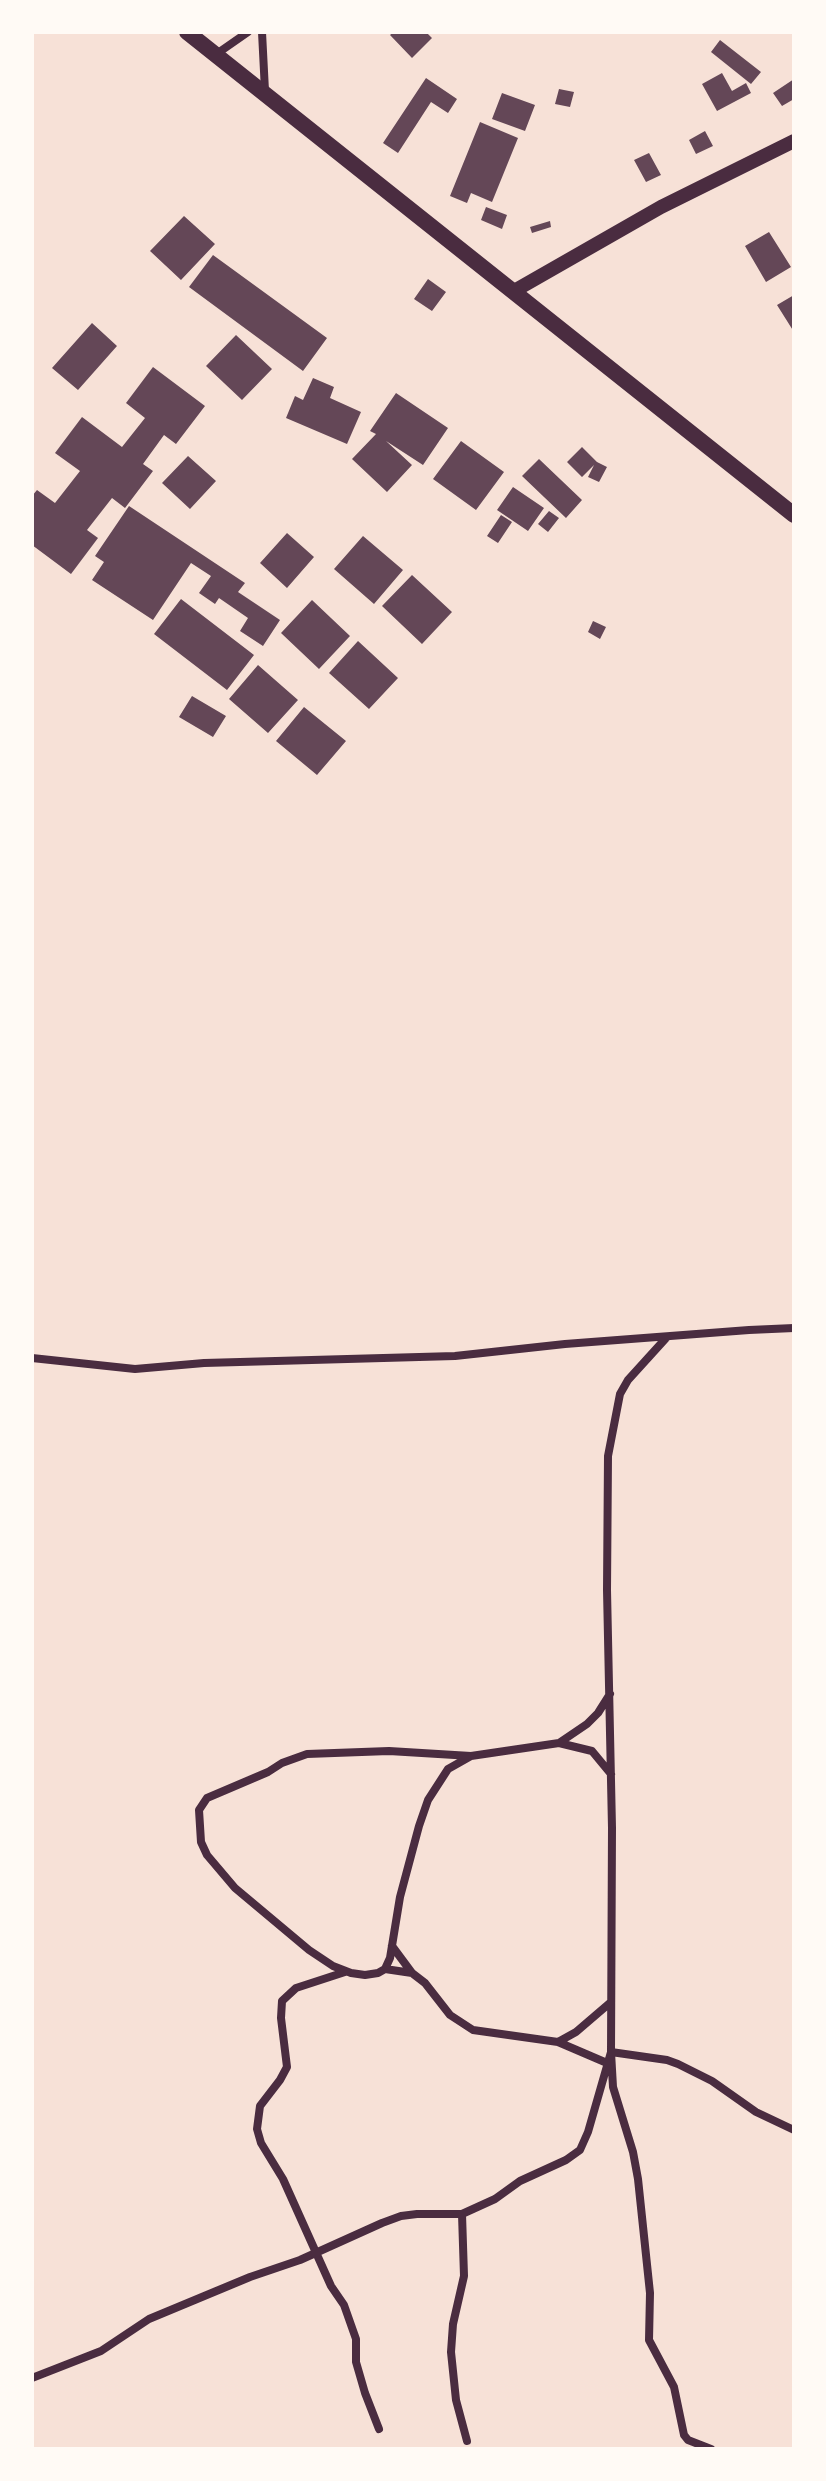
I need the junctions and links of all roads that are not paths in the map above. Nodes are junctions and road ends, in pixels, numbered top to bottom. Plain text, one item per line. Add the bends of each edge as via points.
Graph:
1 (187, 32) edge
2 (248, 32) edge
3 (262, 32) edge
4 (215, 55) junction
5 (265, 93) junction
6 (794, 141) edge
7 (514, 291) junction
8 (794, 515) edge
9 (794, 1328) edge
10 (667, 1337) junction
11 (32, 1358) edge
12 (610, 1693) junction
13 (559, 1743) junction
14 (471, 1756) junction
15 (611, 1774) junction
16 (392, 1946) junction
17 (385, 1969) junction
18 (346, 1971) junction
19 (412, 1973) junction
20 (611, 2002) junction
21 (558, 2042) junction
22 (611, 2052) junction
23 (607, 2063) junction
24 (794, 2130) edge
25 (462, 2214) junction
26 (318, 2253) junction
27 (32, 2378) edge
28 (379, 2429) dead end
29 (467, 2441) dead end
30 (711, 2449) edge

1 - 4 main road
2 - 4 street
3 - 5 street
4 - 5 main road
5 - 7 main road
6 - 7 street via 661,207
7 - 8 main road
9 - 10 street
10 - 11 street via 455,1356 135,1369
10 - 12 street via 620,1394 608,1456
12 - 13 street via 587,1724
12 - 15 street
13 - 14 street
13 - 15 street via 592,1751
14 - 16 street via 448,1769 428,1800 408,1861
14 - 18 street via 307,1754 207,1798 199,1810 207,1855 235,1888 309,1950
15 - 20 street
16 - 17 street
16 - 19 street
17 - 18 street via 365,1975
17 - 19 street
18 - 26 street via 296,1988 282,2001 287,2067 260,2106 257,2122 261,2143
19 - 21 street via 450,2015 473,2030
20 - 21 street
20 - 22 street
21 - 23 street
22 - 23 street
22 - 24 street via 678,2064
22 - 30 street via 613,2087 638,2179 650,2293 649,2340 674,2387 684,2435
23 - 25 street via 580,2150
25 - 26 street via 401,2216
25 - 29 street via 464,2276 451,2352
26 - 27 street via 149,2319 101,2351
26 - 28 street via 349,2317 356,2362

